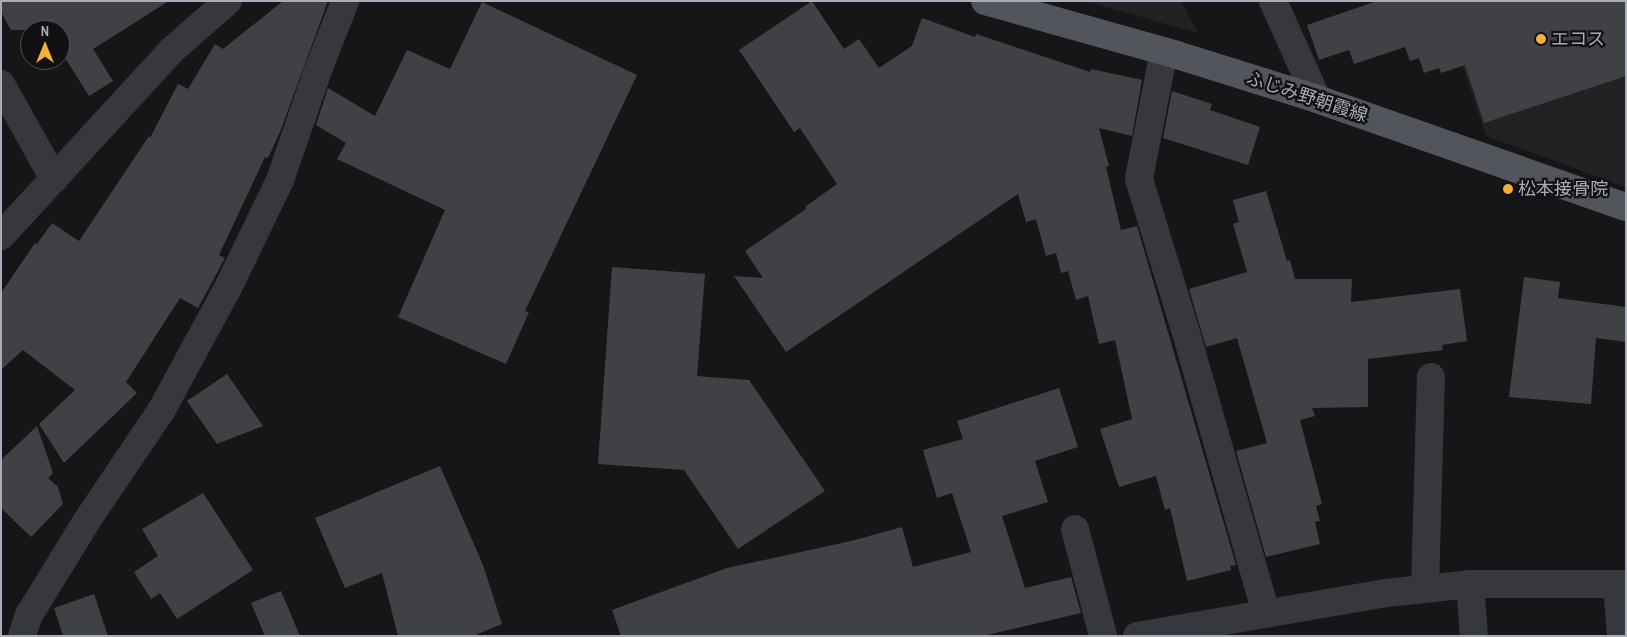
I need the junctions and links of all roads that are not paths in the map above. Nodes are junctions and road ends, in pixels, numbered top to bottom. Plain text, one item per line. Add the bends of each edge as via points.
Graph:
1 (228, 1) edge
2 (345, 1) edge
3 (985, 1) edge
4 (1273, 1) edge
5 (1164, 51) junction
6 (1, 84) edge
7 (1317, 99) junction
8 (54, 179) junction
9 (1626, 207) edge
10 (1, 236) edge
11 (1431, 377) dead end
12 (1075, 529) dead end
13 (1470, 584) junction
14 (1621, 584) edge
15 (1425, 589) junction
16 (1266, 614) junction
17 (1167, 633) edge
18 (22, 636) edge
19 (1103, 636) edge
20 (1137, 636) edge
21 (1474, 636) edge
22 (1622, 636) edge

1 - 8 street via 172,50
2 - 18 street via 280,180 229,286 161,411 86,522 29,615
3 - 5 main road, ふじみ野朝霞線
4 - 7 street
5 - 7 main road, ふじみ野朝霞線
5 - 16 street via 1139,179
6 - 8 street
7 - 9 main road, ふじみ野朝霞線
8 - 10 street
11 - 15 street
12 - 19 street
13 - 14 street
13 - 15 street
13 - 21 street
14 - 22 street
15 - 16 street
16 - 17 street
17 - 20 street

